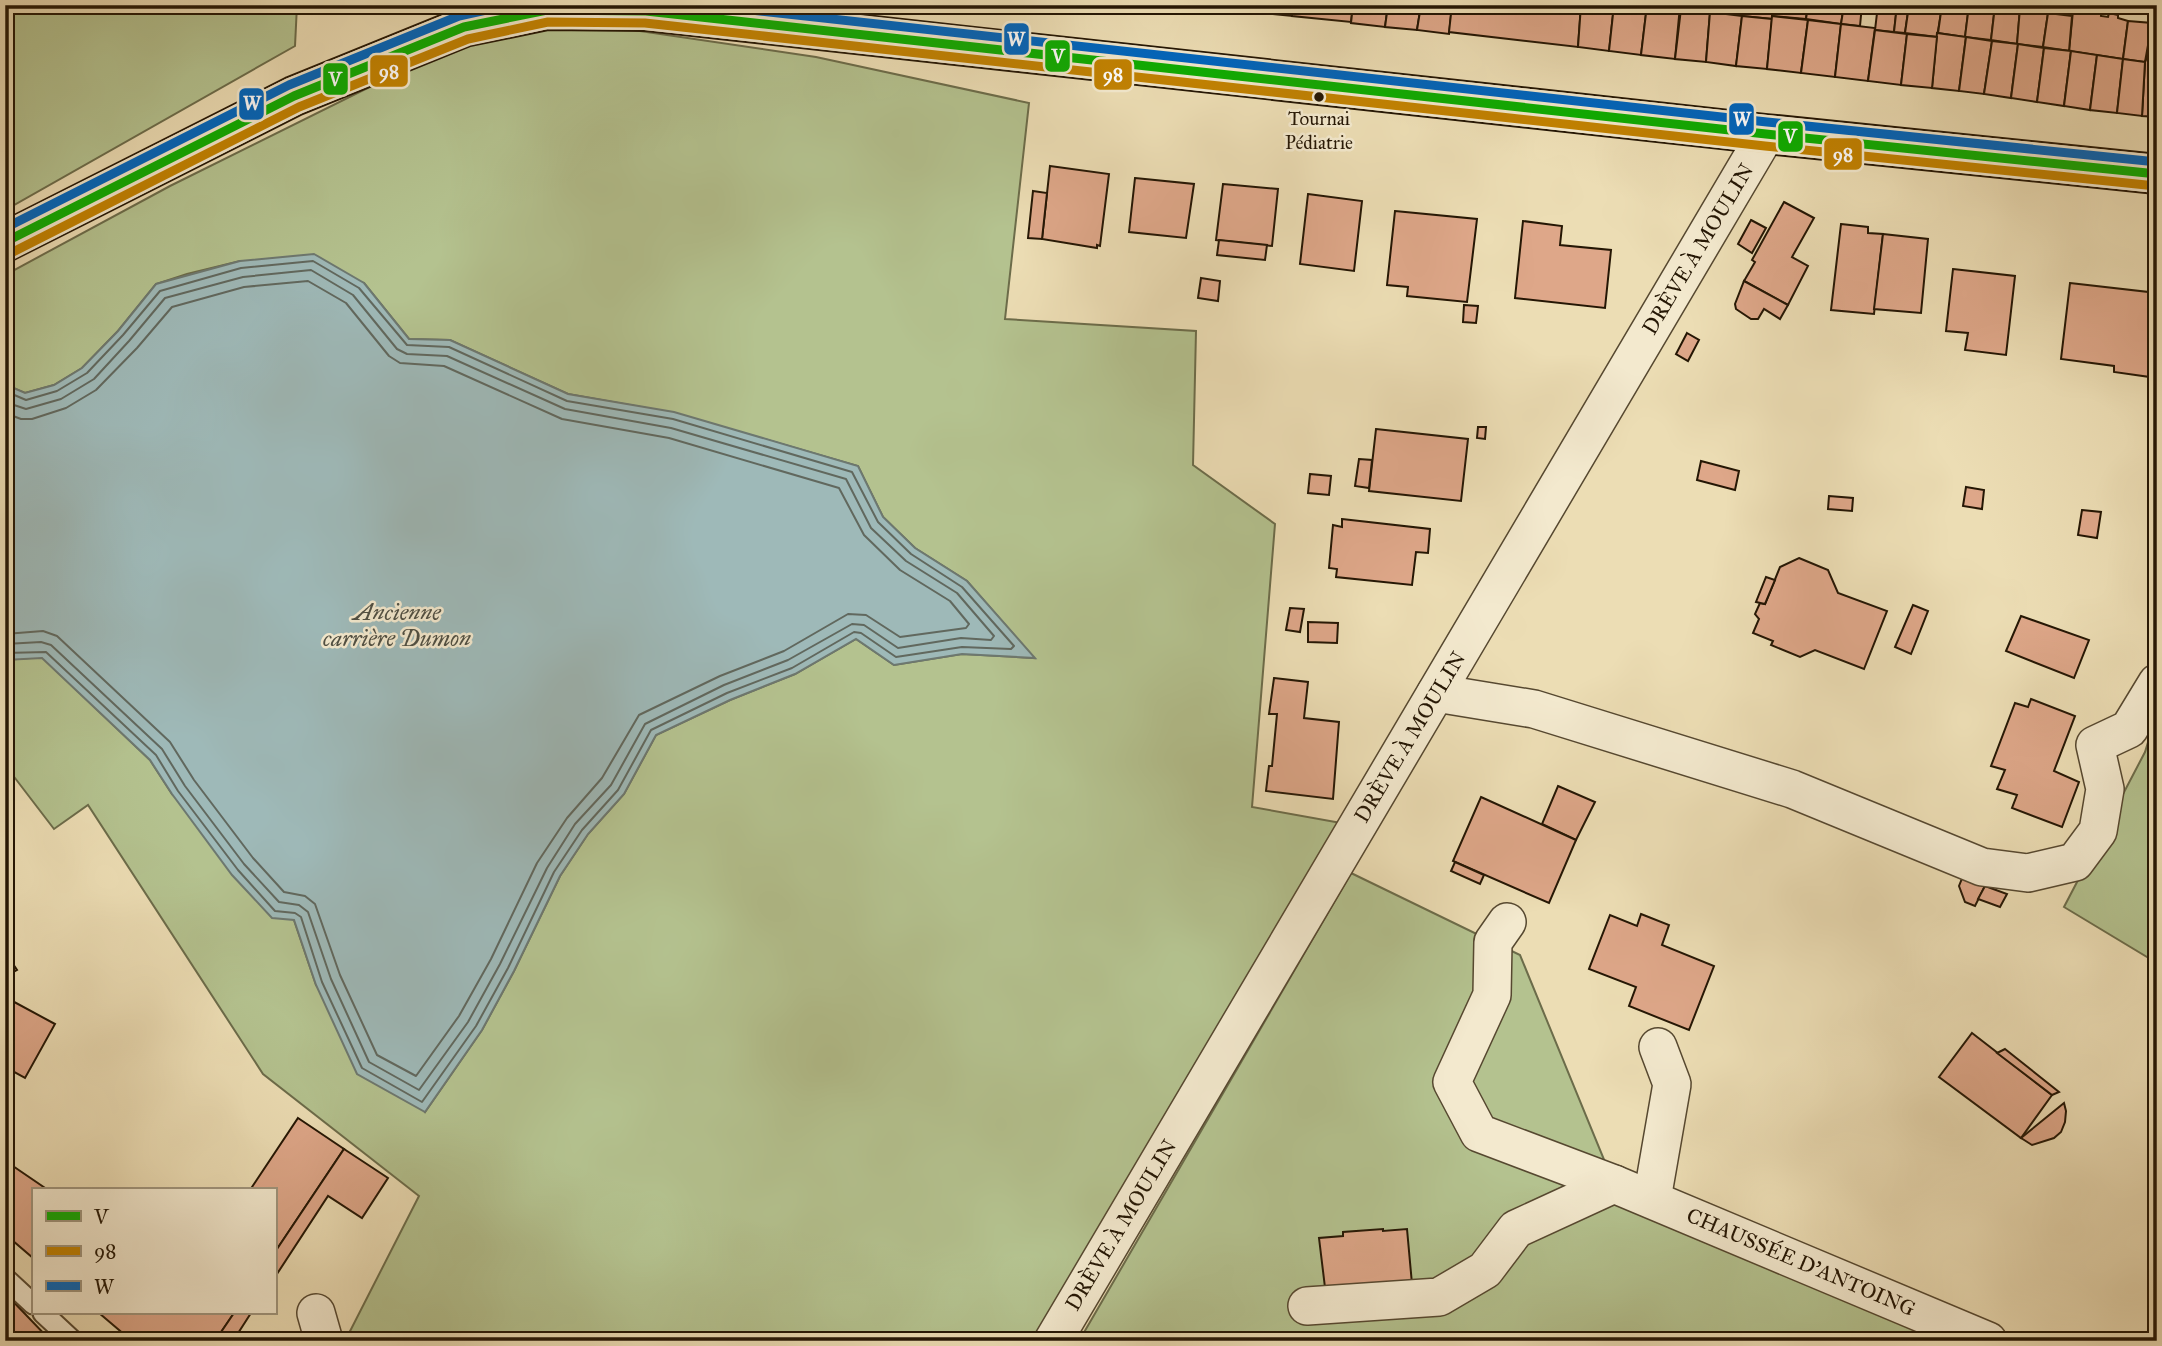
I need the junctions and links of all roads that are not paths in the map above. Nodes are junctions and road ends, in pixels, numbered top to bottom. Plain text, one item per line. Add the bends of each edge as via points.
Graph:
1 (549, 8) edge
2 (1766, 134) junction
3 (2157, 174) edge
4 (5, 242) edge
5 (2157, 683) edge
6 (1436, 693) junction
7 (1507, 922) dead end
8 (1658, 1047) dead end
9 (1614, 1184) junction
10 (1652, 1199) junction
11 (5, 1278) edge
12 (32, 1303) edge
13 (1307, 1306) dead end
14 (44, 1314) edge
15 (73, 1341) edge
16 (1053, 1341) edge
17 (1988, 1341) edge

1 - 2 main road via 646,11
1 - 4 main road via 464,27 306,91
2 - 3 main road
2 - 6 street, DRÈVE À MOULIN
5 - 6 street via 2129,729 2095,745 2105,789 2098,831 2075,862 2028,873 1982,867 1792,789 1546,713
6 - 16 street, DRÈVE À MOULIN
7 - 9 street, CHAUSSÉE D'ANTOING via 1493,942 1492,996 1451,1083 1479,1133
8 - 10 street via 1672,1084
9 - 10 street, CHAUSSÉE D'ANTOING
9 - 13 street via 1516,1229 1485,1270 1439,1297
10 - 17 street, CHAUSSÉE D'ANTOING
11 - 12 lane
14 - 15 lane

